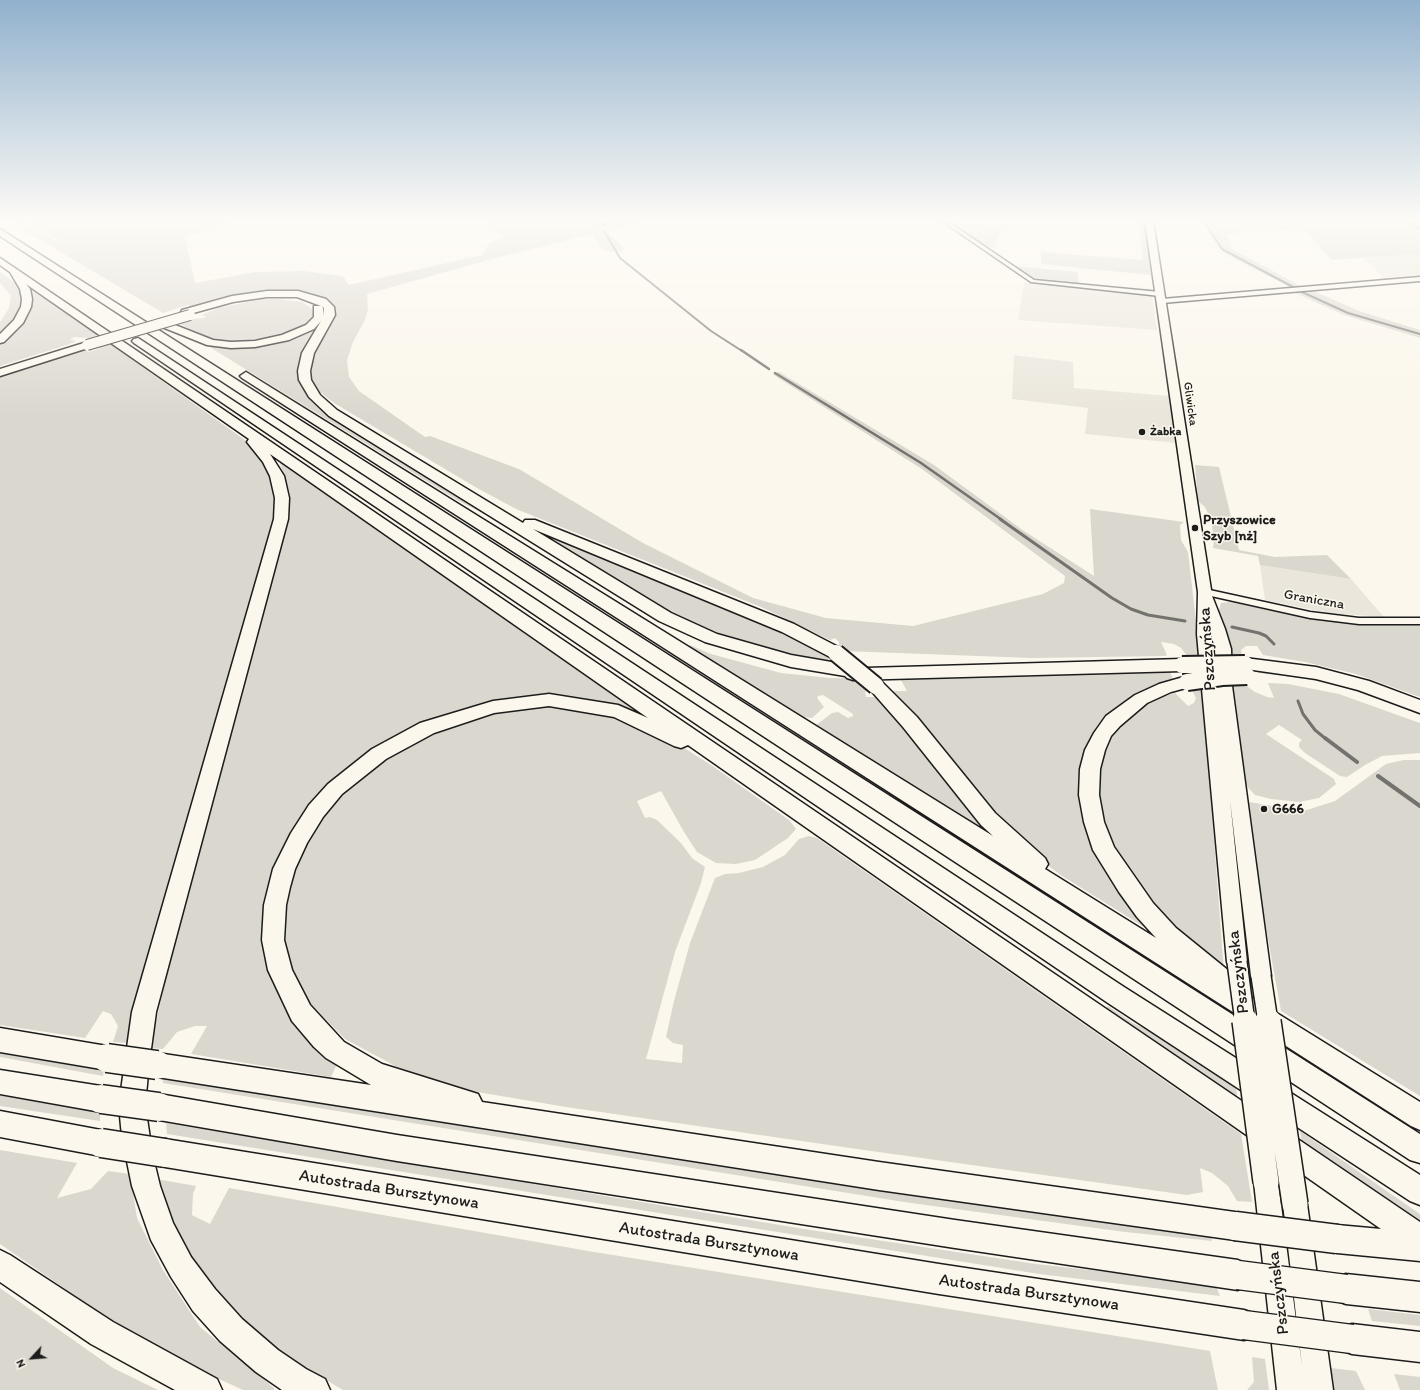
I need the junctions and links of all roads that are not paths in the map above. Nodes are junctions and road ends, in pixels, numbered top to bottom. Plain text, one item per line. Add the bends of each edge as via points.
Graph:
1 (23, 286) edge
2 (36, 286) edge
3 (83, 286) edge
4 (1075, 286) edge
5 (1159, 286) edge
6 (1326, 286) edge
7 (1161, 298) junction
8 (188, 314) junction
9 (153, 317) dead end
10 (166, 325) junction
11 (118, 327) dead end
12 (0, 340) edge
13 (86, 344) junction
14 (211, 354) dead end
15 (0, 368) edge
16 (237, 370) dead end
17 (0, 373) edge
18 (230, 419) junction
19 (466, 493) junction
20 (566, 578) junction
21 (1205, 592) junction
22 (1420, 621) edge
23 (1246, 670) junction
24 (1184, 674) junction
25 (875, 680) junction
26 (1420, 707) edge
27 (1420, 718) edge
28 (739, 769) junction
29 (1081, 903) junction
30 (0, 1040) edge
31 (1320, 1054) junction
32 (0, 1082) edge
33 (1420, 1117) edge
34 (0, 1124) edge
35 (543, 1124) junction
36 (1420, 1150) edge
37 (1420, 1191) edge
38 (1420, 1238) edge
39 (1420, 1247) edge
40 (0, 1265) edge
41 (1420, 1297) edge
42 (1420, 1347) edge
43 (206, 1390) edge
44 (314, 1390) edge
45 (1291, 1390) edge
46 (1319, 1390) edge

1 - 12 highway via 27,299 26,307 19,321
2 - 18 highway
3 - 36 highway
4 - 7 street
5 - 7 main road, Gliwicka
6 - 7 street
7 - 21 main road, Gliwicka
8 - 10 highway via 243,300 276,297 305,301 316,306 320,313 314,324 299,333 255,344 211,343
8 - 13 highway, bridge
8 - 19 highway via 232,299 267,294 298,294 322,301 329,307 330,315 308,353 304,371 305,380 315,398 333,413
9 - 10 highway
10 - 14 highway
11 - 37 highway via 1097,982
13 - 15 highway
13 - 17 highway
16 - 20 highway
18 - 28 highway
18 - 44 highway via 261,450 275,471 282,490 281,519 146,1006 139,1040 132,1105 135,1137 146,1186 161,1230 181,1267 204,1300 231,1330 267,1361
19 - 25 highway, bridge via 545,530 788,628 836,653
19 - 25 highway via 665,617 711,638 749,650
20 - 25 highway via 669,631 728,656
20 - 29 highway
21 - 22 street, Graniczna via 1310,615 1360,621
21 - 45 main road, Pszczyńska, bridge via 1204,634 1237,962
21 - 46 main road, Pszczyńska, bridge via 1223,649 1224,686 1261,976 1295,1204
23 - 24 highway, bridge via 1222,677
23 - 26 highway via 1278,666 1316,673 1363,685
23 - 27 highway via 1340,690
24 - 25 highway
24 - 31 highway via 1165,688 1141,699 1113,721 1103,733 1095,750 1090,770 1090,795 1094,822 1104,850 1145,910 1168,935
25 - 29 highway via 988,819
28 - 35 highway via 618,711 549,700 493,707 427,728 379,754 336,789 316,811 298,839 279,887 275,906 274,940 286,985 309,1024 335,1050 376,1075
28 - 38 highway
29 - 31 highway
30 - 35 highway, bridge
31 - 33 highway
32 - 41 highway, bridge via 397,1148 955,1234 1238,1276
34 - 42 highway, Autostrada Bursztynowa, bridge via 101,1143 939,1279
35 - 39 highway, bridge via 880,1176 1235,1226
40 - 43 highway via 102,1333

